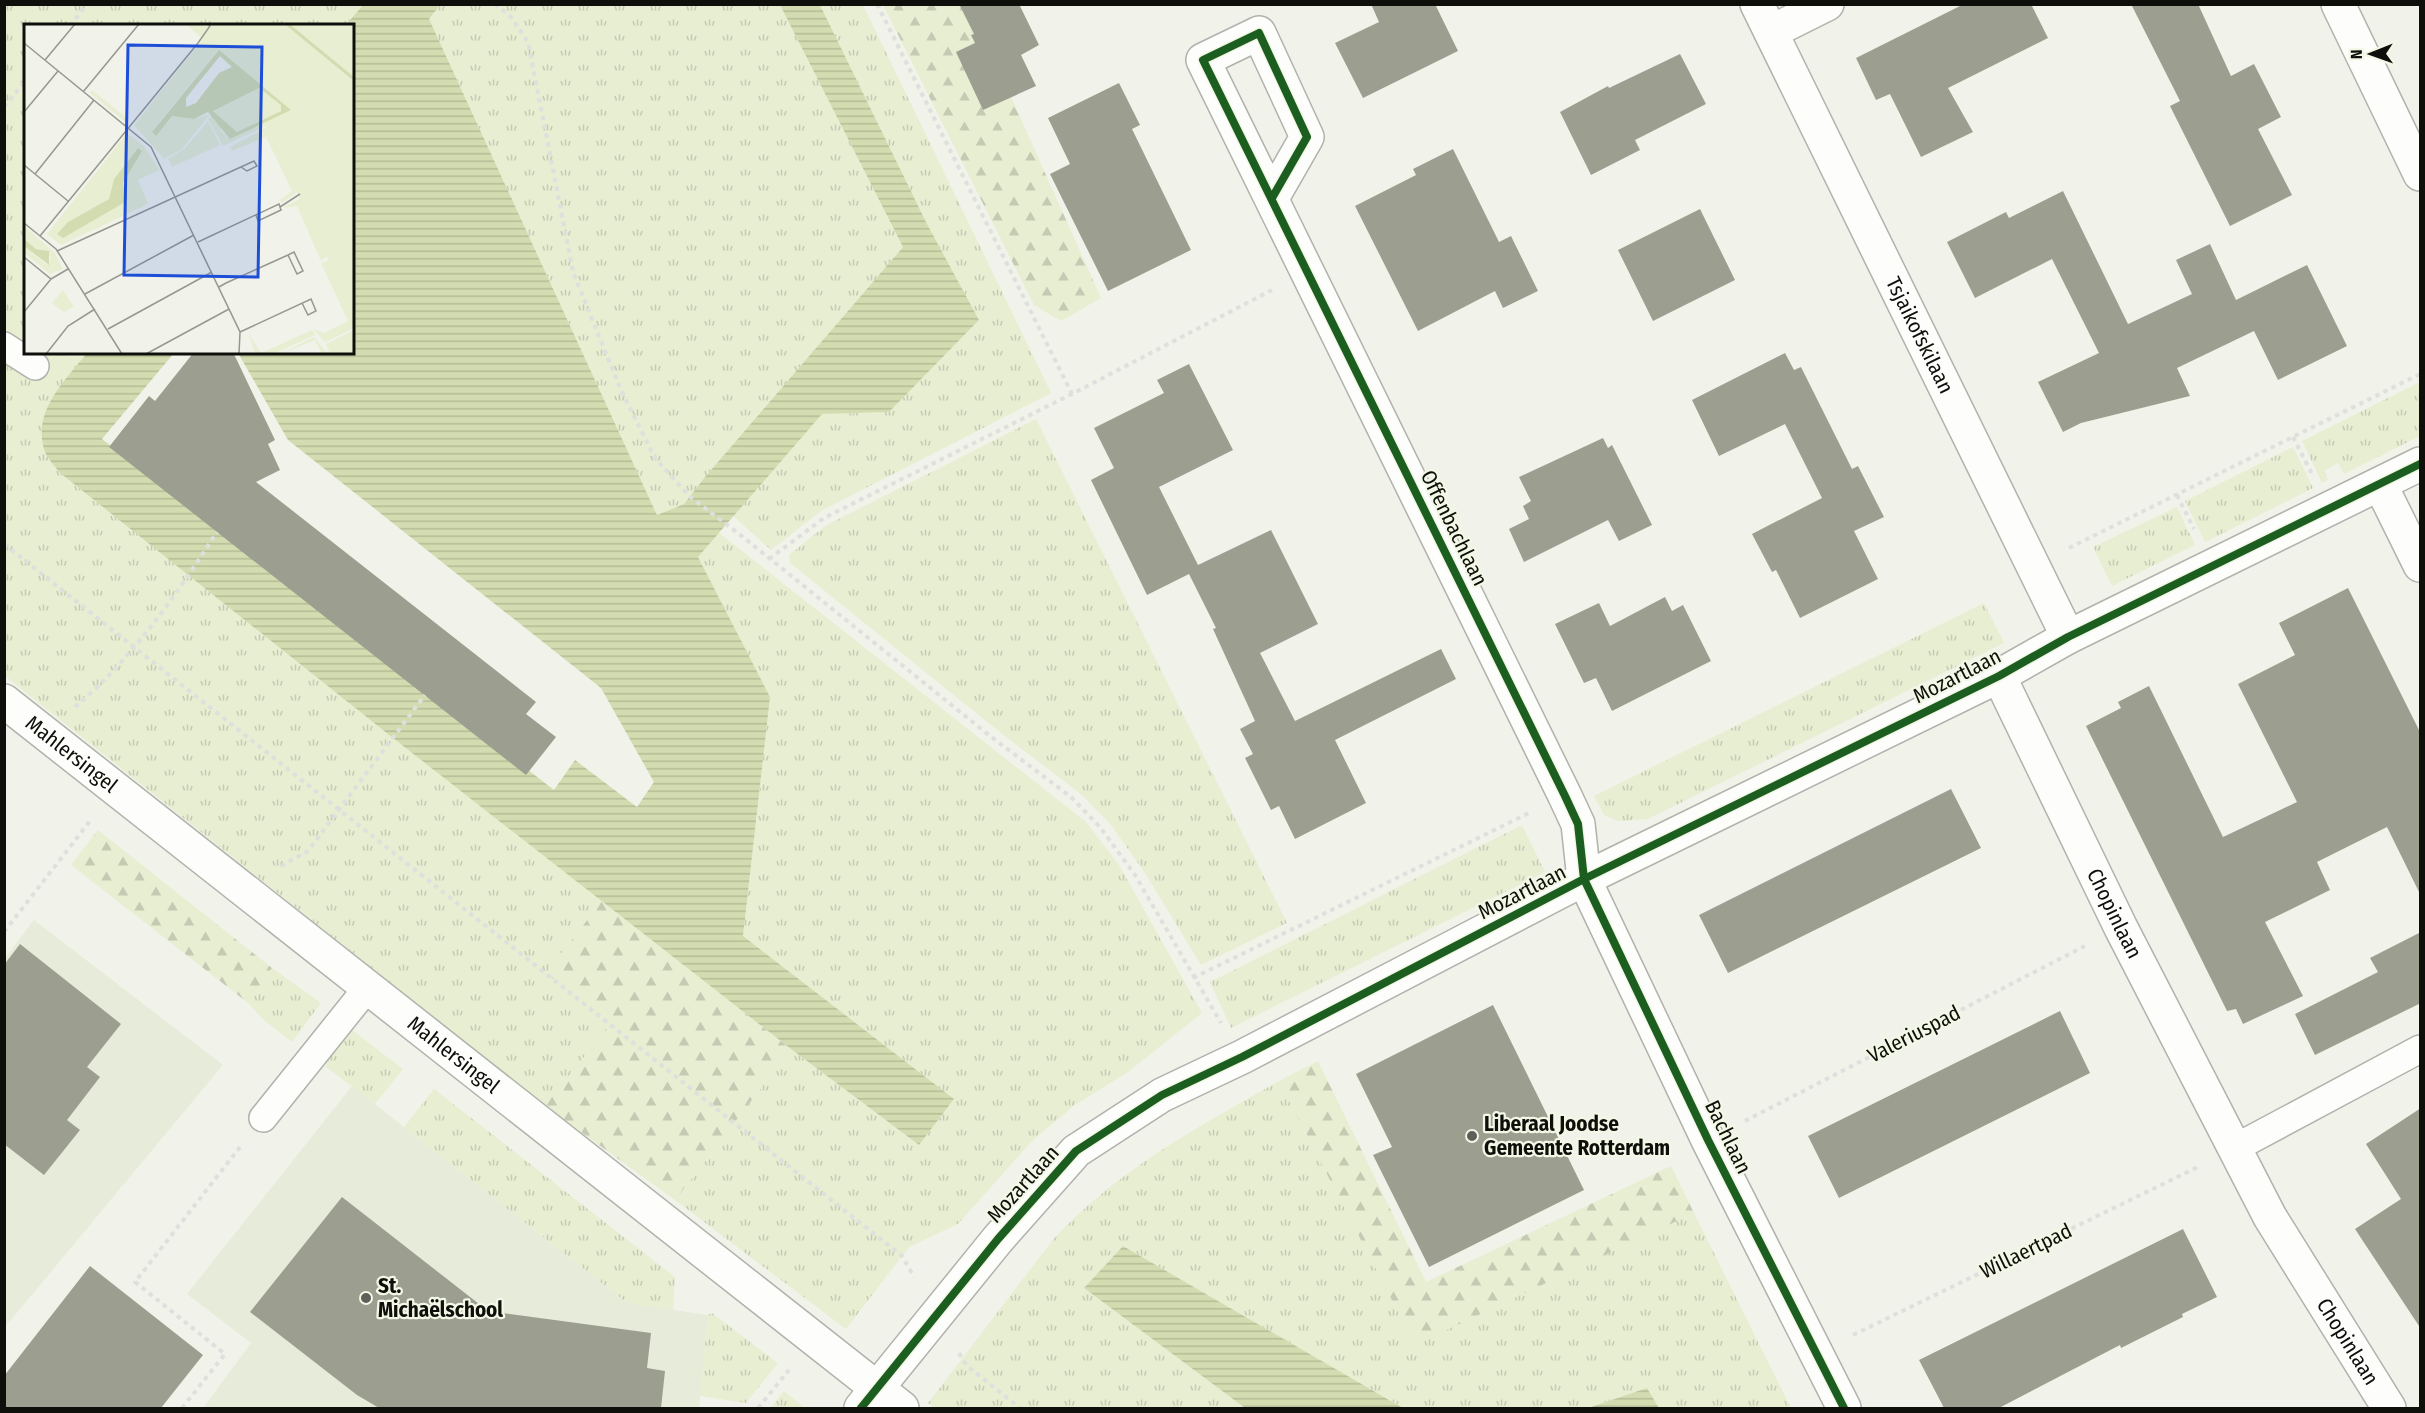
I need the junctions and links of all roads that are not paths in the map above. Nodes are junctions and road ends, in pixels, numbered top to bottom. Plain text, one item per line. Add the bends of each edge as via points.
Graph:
1 (1827, 4) edge
2 (2338, 4) edge
3 (1764, 18) edge
4 (2421, 174) edge
5 (1272, 198) dead end
6 (4, 346) edge
7 (35, 366) dead end
8 (2421, 464) edge
9 (2380, 484) junction
10 (2421, 565) edge
11 (2068, 637) junction
12 (1999, 676) junction
13 (4, 701) edge
14 (1584, 879) junction
15 (368, 987) junction
16 (2421, 1049) edge
17 (263, 1118) road end
18 (2235, 1148) junction
19 (869, 1398) edge
20 (902, 1408) edge
21 (1844, 1408) edge
22 (2389, 1408) edge

1 - 3 street, Tsjaikofskilaan
2 - 4 street
3 - 11 street, Tsjaikofskilaan
5 - 14 street, Offenbachlaan via 1578,824
6 - 7 lane
8 - 9 street, Mozartlaan
9 - 10 street
9 - 11 street, Mozartlaan
11 - 12 street, Mozartlaan
12 - 14 street, Mozartlaan
12 - 18 street, Chopinlaan via 2121,928
13 - 15 street, Mahlersingel
14 - 19 street, Mozartlaan via 1162,1095 1076,1151 998,1239
14 - 21 street, Bachlaan via 1708,1140
15 - 17 lane
15 - 19 street, Mahlersingel via 814,1339
16 - 18 lane
18 - 22 street, Chopinlaan via 2271,1217
19 - 20 street, Mahlersingel

